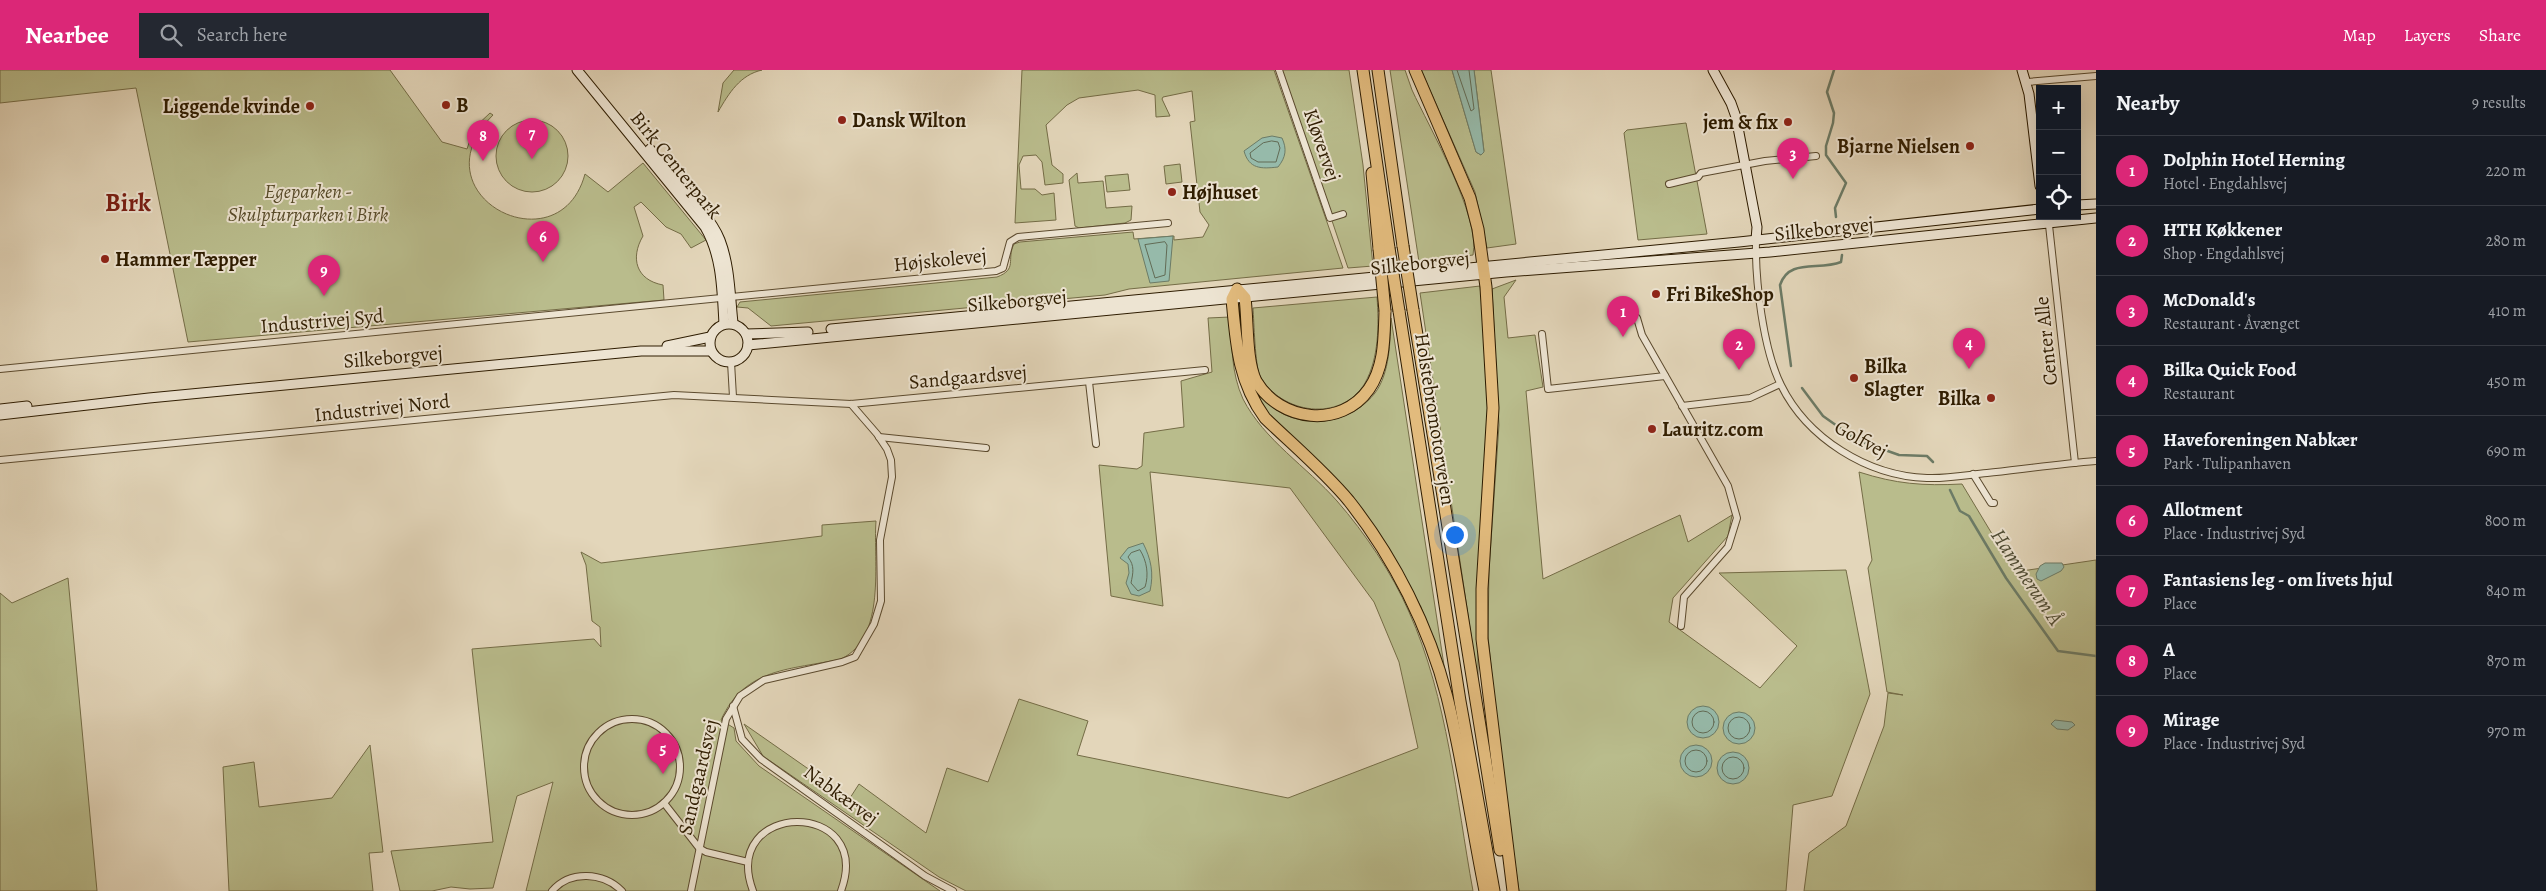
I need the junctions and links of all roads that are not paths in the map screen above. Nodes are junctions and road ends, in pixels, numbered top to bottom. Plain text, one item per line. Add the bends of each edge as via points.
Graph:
1 (577, 70) edge
2 (584, 70) edge
3 (1279, 70) edge
4 (1363, 70) edge
5 (1378, 70) edge
6 (1415, 70) edge
7 (1713, 70) edge
8 (2022, 70) edge
9 (2088, 74) edge
10 (2096, 76) edge
11 (2026, 82) junction
12 (592, 84) junction
13 (1816, 156) dead end
14 (1746, 164) junction
15 (2039, 175) edge
16 (1669, 184) dead end
17 (2096, 204) edge
18 (2081, 205) edge
19 (2036, 209) edge
20 (1343, 214) dead end
21 (2081, 218) edge
22 (2096, 218) edge
23 (2041, 220) edge
24 (2049, 220) edge
25 (1168, 223) dead end
26 (1756, 240) junction
27 (1384, 249) junction
28 (1756, 254) junction
29 (1484, 270) junction
30 (1238, 295) junction
31 (726, 298) junction
32 (1637, 318) dead end
33 (728, 324) junction
34 (746, 334) junction
35 (1542, 334) dead end
36 (710, 337) junction
37 (748, 345) junction
38 (641, 351) junction
39 (711, 351) junction
40 (731, 362) junction
41 (0, 368) edge
42 (1205, 370) dead end
43 (1665, 376) junction
44 (1089, 382) junction
45 (1780, 384) junction
46 (733, 397) junction
47 (149, 398) junction
48 (851, 404) junction
49 (1682, 406) junction
50 (0, 409) edge
51 (0, 415) edge
52 (878, 437) junction
53 (1096, 444) dead end
54 (986, 448) dead end
55 (0, 460) edge
56 (2096, 461) edge
57 (2075, 463) junction
58 (1973, 474) junction
59 (1994, 503) dead end
60 (1681, 626) dead end
61 (733, 706) junction
62 (664, 804) junction
63 (699, 848) junction
64 (748, 862) junction
65 (552, 891) edge
66 (622, 891) edge
67 (690, 891) edge
68 (752, 891) edge
69 (841, 891) edge
70 (953, 891) edge
71 (1485, 891) edge
72 (1494, 891) edge
73 (1508, 891) edge
74 (1513, 891) edge

1 - 12 main road, Birk Centerpark
2 - 12 main road, Birk Centerpark
3 - 20 street, Kløvervej via 1330,218
4 - 27 highway via 1372,138 1372,188
5 - 73 highway, Holstebromotorvejen, bridge via 1413,310
6 - 29 highway via 1470,198
7 - 14 main road via 1731,103
8 - 11 main road
9 - 10 street
9 - 11 street
11 - 15 main road
12 - 31 main road, Birk Centerpark via 705,227 713,241
13 - 14 street
14 - 16 street via 1701,173 1698,177
14 - 26 main road via 1757,228
17 - 18 main road
19 - 26 main road, Silkeborgvej
21 - 22 main road, Silkeborgvej
23 - 28 main road, Silkeborgvej
24 - 57 street, Center Alle
25 - 31 street, Højskolevej via 1018,237 1010,242 1003,268 996,271
26 - 28 street, Golfvej
26 - 29 main road, Silkeborgvej
27 - 30 highway, bridge via 1384,348 1379,369 1369,389 1357,401 1323,416 1304,416 1284,409 1269,397 1254,376
27 - 72 highway, Holstebromotorvejen, bridge via 1399,311
28 - 29 main road, Silkeborgvej
28 - 45 street, Golfvej via 1767,340
29 - 30 main road, Silkeborgvej
29 - 74 highway via 1493,408 1482,639
30 - 34 main road, Silkeborgvej via 807,332
30 - 37 main road, Silkeborgvej
30 - 71 highway via 1240,368 1255,405 1348,500 1390,561 1416,609 1447,697
31 - 33 main road, Birk Centerpark
31 - 41 street, Industrivej Syd
32 - 43 street via 1642,335
33 - 34 main road via 743,329
33 - 36 main road via 714,330
34 - 37 main road
35 - 43 street via 1548,389
36 - 38 main road, Silkeborgvej
36 - 39 main road
37 - 40 main road via 743,356
38 - 39 main road, Silkeborgvej
38 - 47 main road, Silkeborgvej
39 - 40 main road via 720,360
40 - 46 street
42 - 44 street, Sandgaardsvej
43 - 49 street
44 - 48 street, Sandgaardsvej
44 - 53 street
45 - 49 street via 1750,398
45 - 58 street, Golfvej via 1811,427 1834,446 1861,461 1886,472 1926,478
46 - 48 street, Sandgaardsvej
46 - 55 street, Industrivej Nord via 674,395
47 - 50 main road, Silkeborgvej
47 - 51 main road, Silkeborgvej
48 - 52 street, Sandgaardsvej
49 - 60 street via 1728,486 1737,518 1728,547 1684,597
52 - 54 street
52 - 61 street, Sandgaardsvej via 891,460 892,476 880,540 881,600 864,644 855,656 842,662 764,680 750,688
56 - 57 street, Golfvej
57 - 58 street, Golfvej
58 - 59 street
61 - 63 street, Sandgaardsvej via 726,719
61 - 70 street, Nabkærvej via 742,738 761,759 925,876
62 - 62 street via 645,813 623,814 598,801 589,789 584,776 584,761 588,747 607,725 634,718 648,721 672,738 678,751 680,772 673,792
62 - 63 street
63 - 64 street
63 - 67 street, Sandgaardsvej
64 - 68 street
64 - 69 street via 754,845 765,832 797,820 814,823 829,832 840,845 846,861 846,878
65 - 66 street via 568,879 584,875 601,877

